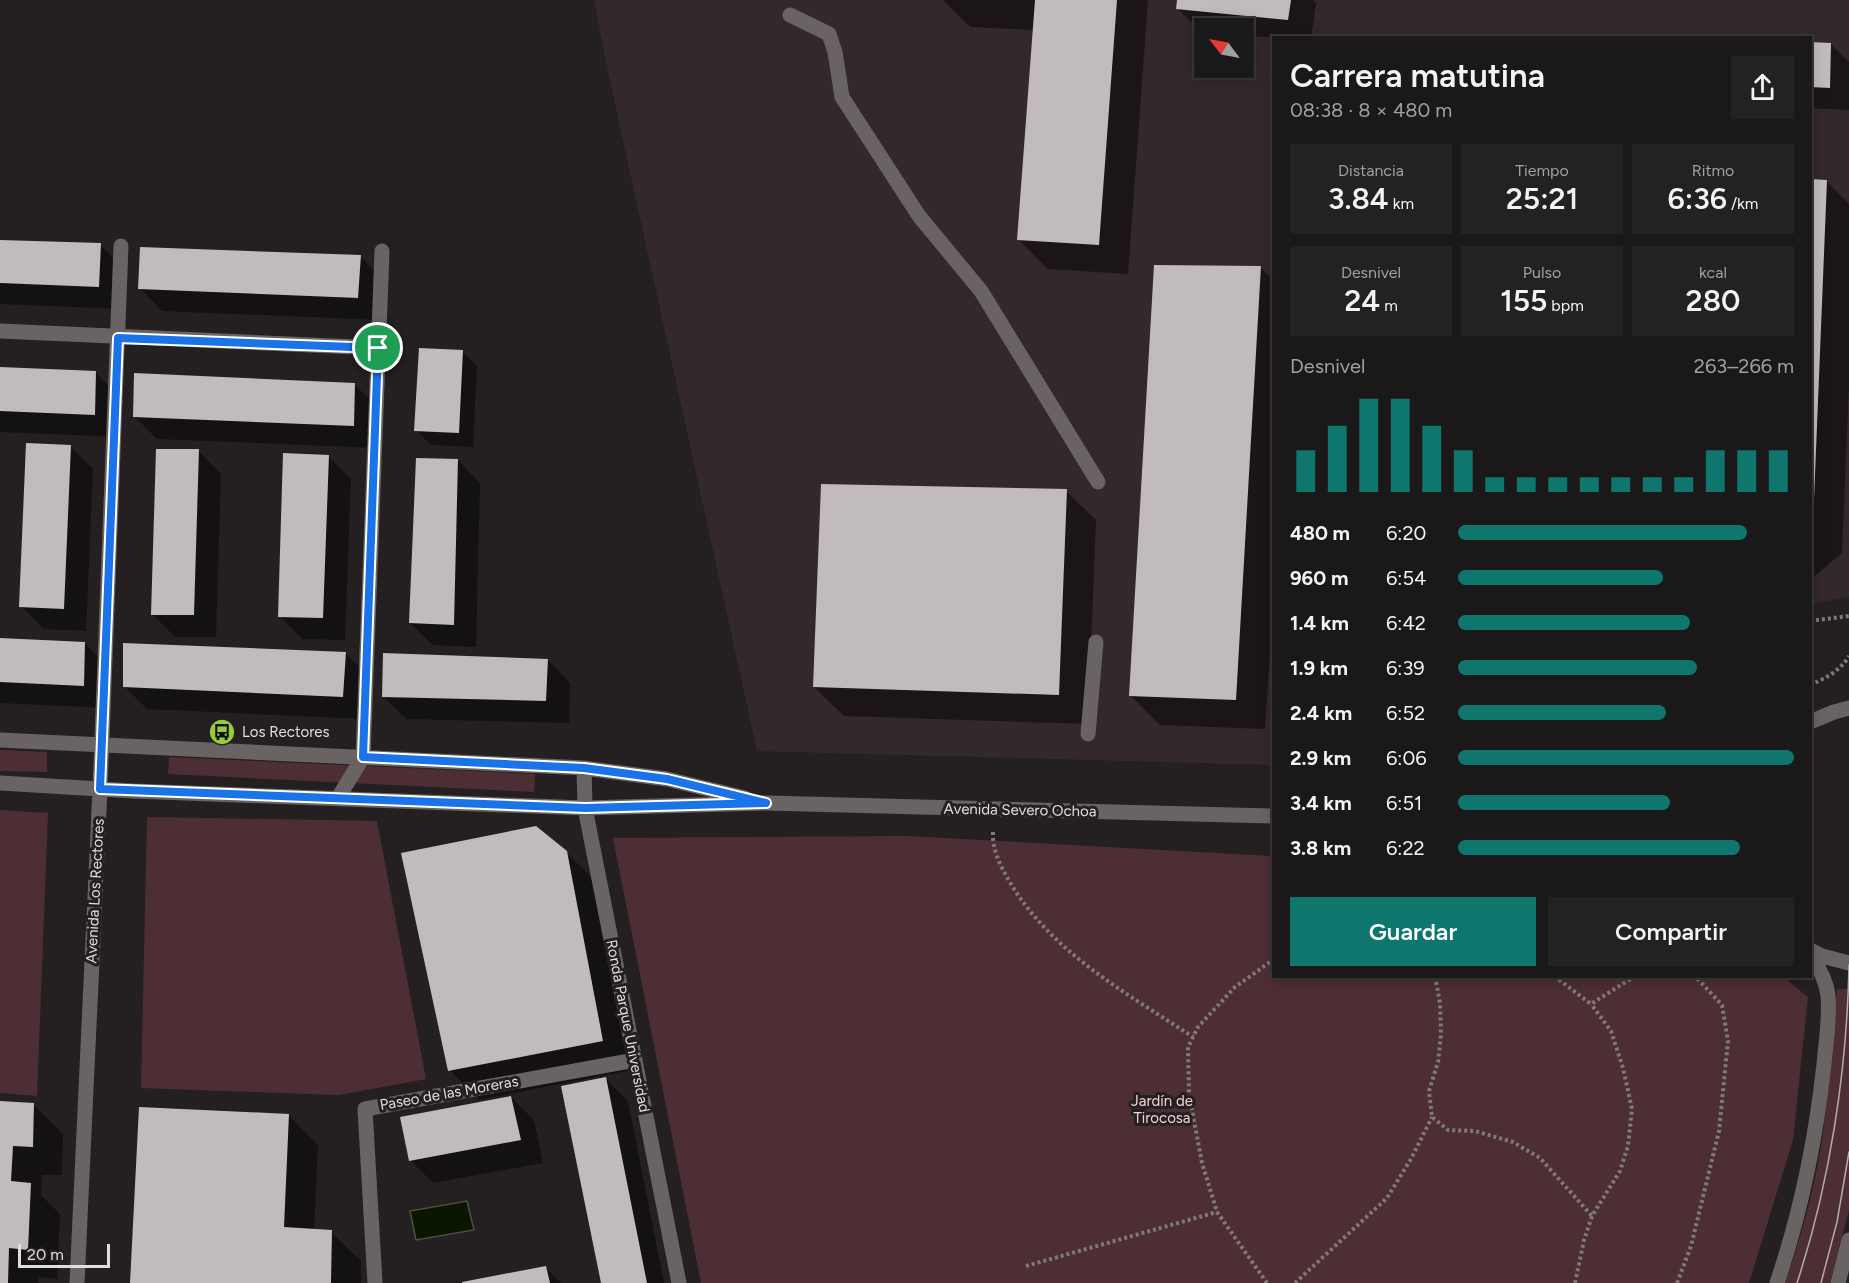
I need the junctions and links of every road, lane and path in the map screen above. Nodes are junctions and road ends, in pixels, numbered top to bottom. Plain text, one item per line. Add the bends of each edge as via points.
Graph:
1 (790, 15) dead end
2 (121, 246) dead end
3 (381, 251) dead end
4 (0, 331) edge
5 (118, 338) junction
6 (378, 348) junction
7 (1098, 482) dead end
8 (1849, 616) edge
9 (1812, 621) edge
10 (1096, 642) dead end
11 (1849, 656) edge
12 (1812, 684) edge
13 (1849, 708) edge
14 (1812, 721) edge
15 (1088, 734) dead end
16 (0, 740) edge
17 (101, 744) junction
18 (363, 757) junction
19 (584, 768) junction
20 (0, 783) edge
21 (100, 789) junction
22 (338, 798) junction
23 (766, 803) junction
24 (585, 808) junction
25 (993, 809) junction
26 (1272, 816) edge
27 (1812, 953) edge
28 (1812, 956) edge
29 (1272, 961) edge
30 (1849, 963) edge
31 (1436, 978) edge
32 (1557, 978) edge
33 (1632, 978) edge
34 (1697, 978) edge
35 (1591, 1004) junction
36 (1193, 1036) junction
37 (634, 1060) junction
38 (1432, 1117) junction
39 (1217, 1212) junction
40 (1592, 1216) junction
41 (1849, 1240) edge
42 (1026, 1266) dead end
43 (77, 1283) edge
44 (375, 1283) edge
45 (679, 1283) edge
46 (1267, 1283) edge
47 (1295, 1283) edge
48 (1575, 1283) edge
49 (1677, 1283) edge
50 (1778, 1283) edge
51 (1838, 1283) edge

1 - 7 street via 829,34 842,97 919,216 981,291
2 - 5 street, Avenida Los Rectores
3 - 6 street
4 - 5 street
5 - 6 street
5 - 17 street, Avenida Los Rectores
6 - 18 street
8 - 9 path
10 - 15 street
11 - 12 path via 1844,666
13 - 14 street
16 - 17 street, Avenida Severo Ochoa
17 - 18 street, Avenida Severo Ochoa
17 - 21 street, Avenida Los Rectores
18 - 19 street, Avenida Severo Ochoa
18 - 22 street
19 - 23 street, Avenida Severo Ochoa via 667,779
19 - 24 street, Ronda Parque Universidad
20 - 21 street, Avenida Severo Ochoa
21 - 22 street, Avenida Severo Ochoa
21 - 43 street, Avenida Los Rectores
22 - 24 street, Avenida Severo Ochoa
23 - 24 street, Avenida Severo Ochoa
23 - 25 street, Avenida Severo Ochoa
24 - 37 street, Ronda Parque Universidad
25 - 26 street, Avenida Severo Ochoa
25 - 36 path via 993,840 999,864 1047,932 1095,973
27 - 30 street
28 - 50 street via 1825,980 1828,996 1826,1048 1800,1205
29 - 36 path via 1235,987
31 - 38 path via 1441,1034 1429,1091
32 - 35 path
33 - 35 path
34 - 49 path via 1722,1005 1728,1041 1719,1131 1691,1246
35 - 40 path via 1611,1031 1632,1109 1620,1172
36 - 39 path via 1188,1047 1189,1094 1202,1163
37 - 44 street, Paseo de las Moreras via 365,1109
37 - 45 street, Ronda Parque Universidad
38 - 40 path via 1448,1130 1475,1131 1514,1142 1540,1158
38 - 47 path via 1387,1198
39 - 42 path
39 - 46 path
40 - 48 path
41 - 51 street

